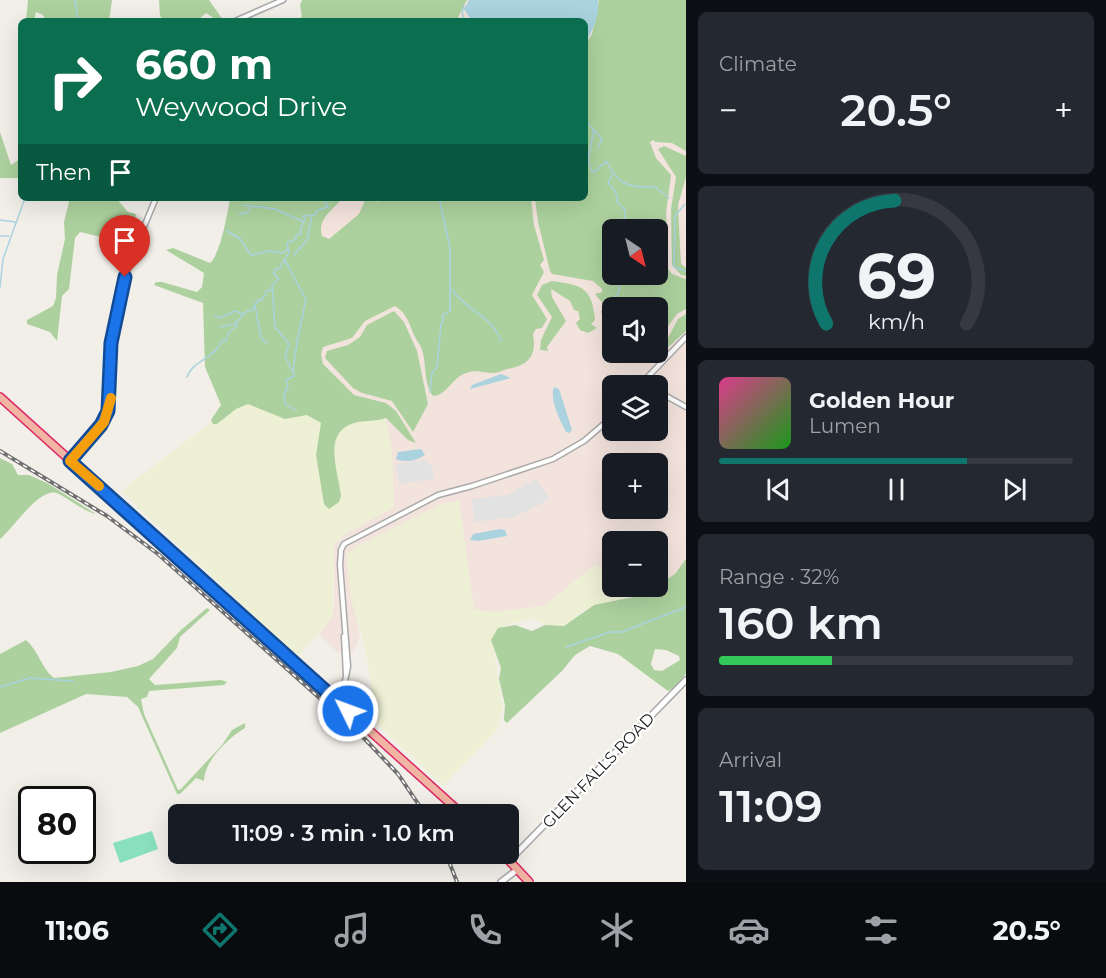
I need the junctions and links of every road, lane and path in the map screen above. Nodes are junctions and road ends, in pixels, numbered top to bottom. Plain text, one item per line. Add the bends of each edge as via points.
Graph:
1 (283, 0) edge
2 (242, 18) edge
3 (155, 201) edge
4 (686, 337) edge
5 (649, 375) edge
6 (0, 397) edge
7 (668, 397) edge
8 (686, 406) edge
9 (602, 425) edge
10 (70, 461) junction
11 (686, 680) edge
12 (332, 697) junction
13 (451, 804) edge
14 (519, 851) edge
15 (514, 864) edge
16 (518, 869) junction
17 (501, 882) edge
18 (529, 882) edge

1 - 2 street
3 - 10 street via 128,267 114,322 108,411
4 - 5 street
6 - 10 highway
7 - 8 street
9 - 12 street via 564,454 438,495 344,544 340,566 346,675
10 - 12 highway
11 - 14 street, GLEN FALLS ROAD
12 - 13 highway
15 - 16 highway
16 - 17 street
16 - 18 highway

